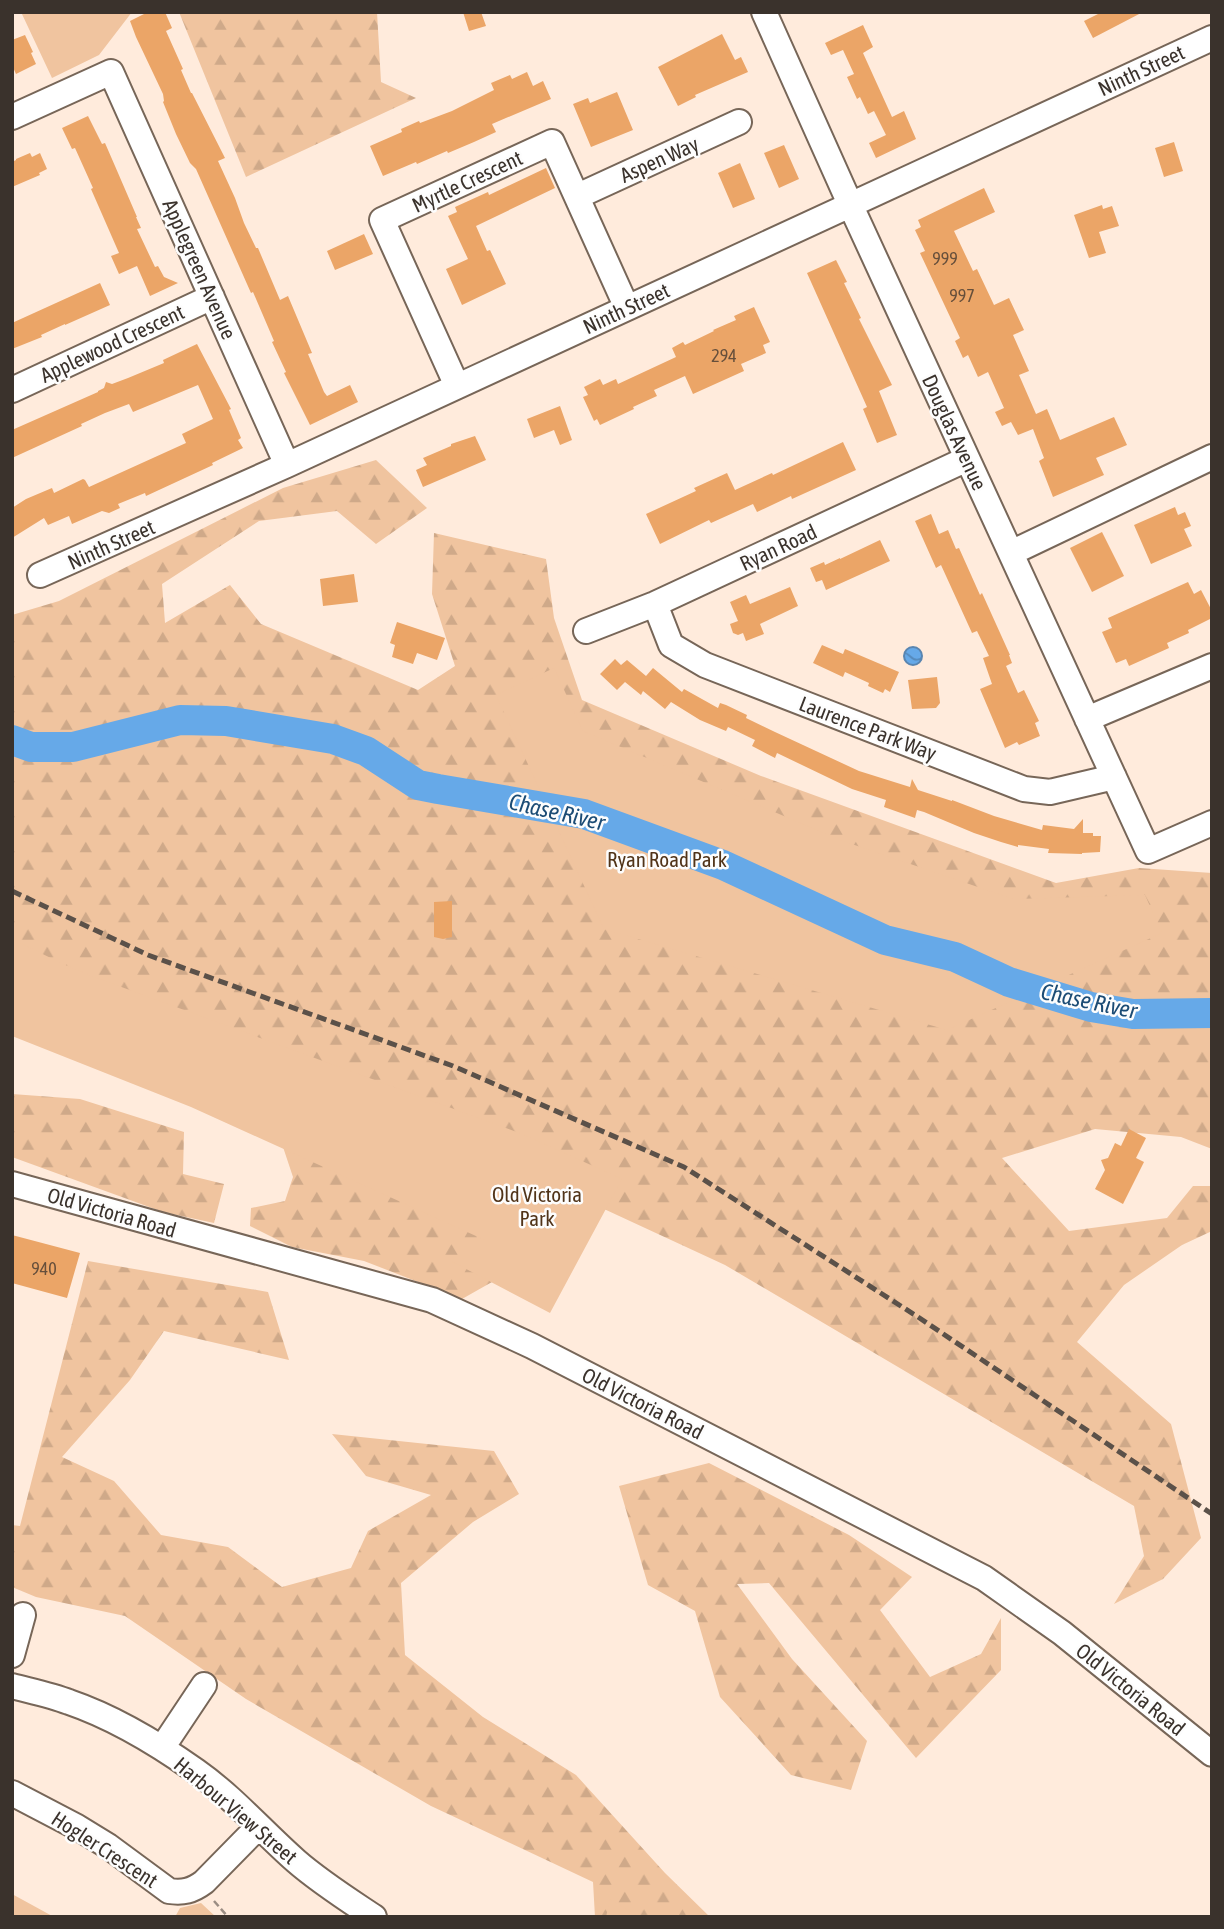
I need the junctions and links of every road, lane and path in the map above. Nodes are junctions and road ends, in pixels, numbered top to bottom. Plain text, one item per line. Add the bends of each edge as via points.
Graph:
1 (764, 12) edge
2 (1212, 38) edge
3 (12, 117) edge
4 (739, 122) dead end
5 (578, 196) junction
6 (850, 204) junction
7 (212, 297) junction
8 (627, 308) junction
9 (457, 386) junction
10 (12, 390) edge
11 (1212, 457) edge
12 (968, 459) junction
13 (288, 465) junction
14 (1011, 553) junction
15 (40, 575) dead end
16 (655, 604) junction
17 (586, 631) dead end
18 (1212, 666) edge
19 (1087, 719) junction
20 (1114, 777) junction
21 (1212, 823) edge
22 (12, 1184) edge
23 (23, 1615) dead end
24 (12, 1655) edge
25 (204, 1685) dead end
26 (12, 1686) edge
27 (162, 1748) junction
28 (1212, 1754) edge
29 (12, 1793) edge
30 (260, 1826) junction
31 (374, 1917) edge

1 - 6 street, Douglas Avenue
2 - 6 street, Ninth Street
3 - 7 street, Applegreen Avenue via 111,72
4 - 5 street, Aspen Way
5 - 8 street, Myrtle Crescent
5 - 9 street, Myrtle Crescent via 552,142 382,220
6 - 8 street, Ninth Street
6 - 12 street, Douglas Avenue
7 - 10 street, Applewood Crescent
7 - 13 street, Applegreen Avenue
8 - 9 street, Ninth Street
9 - 13 street, Ninth Street
11 - 14 street
12 - 14 street, Douglas Avenue
12 - 16 street, Ryan Road
13 - 15 street, Ninth Street
14 - 19 street, Douglas Avenue
16 - 17 street, Ryan Road
16 - 20 street, Laurence Park Way via 671,645 705,664 1024,789 1049,792
18 - 19 street
19 - 20 street, Douglas Avenue
20 - 21 street, Douglas Avenue via 1148,851
22 - 28 street, Old Victoria Road via 432,1300 532,1346 984,1578 1062,1633
23 - 24 street
25 - 27 street
26 - 27 street, Harbour View Street via 69,1702
27 - 30 street, Harbour View Street
29 - 30 street, Hogler Crescent via 108,1846 169,1891 181,1893 204,1882
30 - 31 street, Harbour View Street via 296,1861

